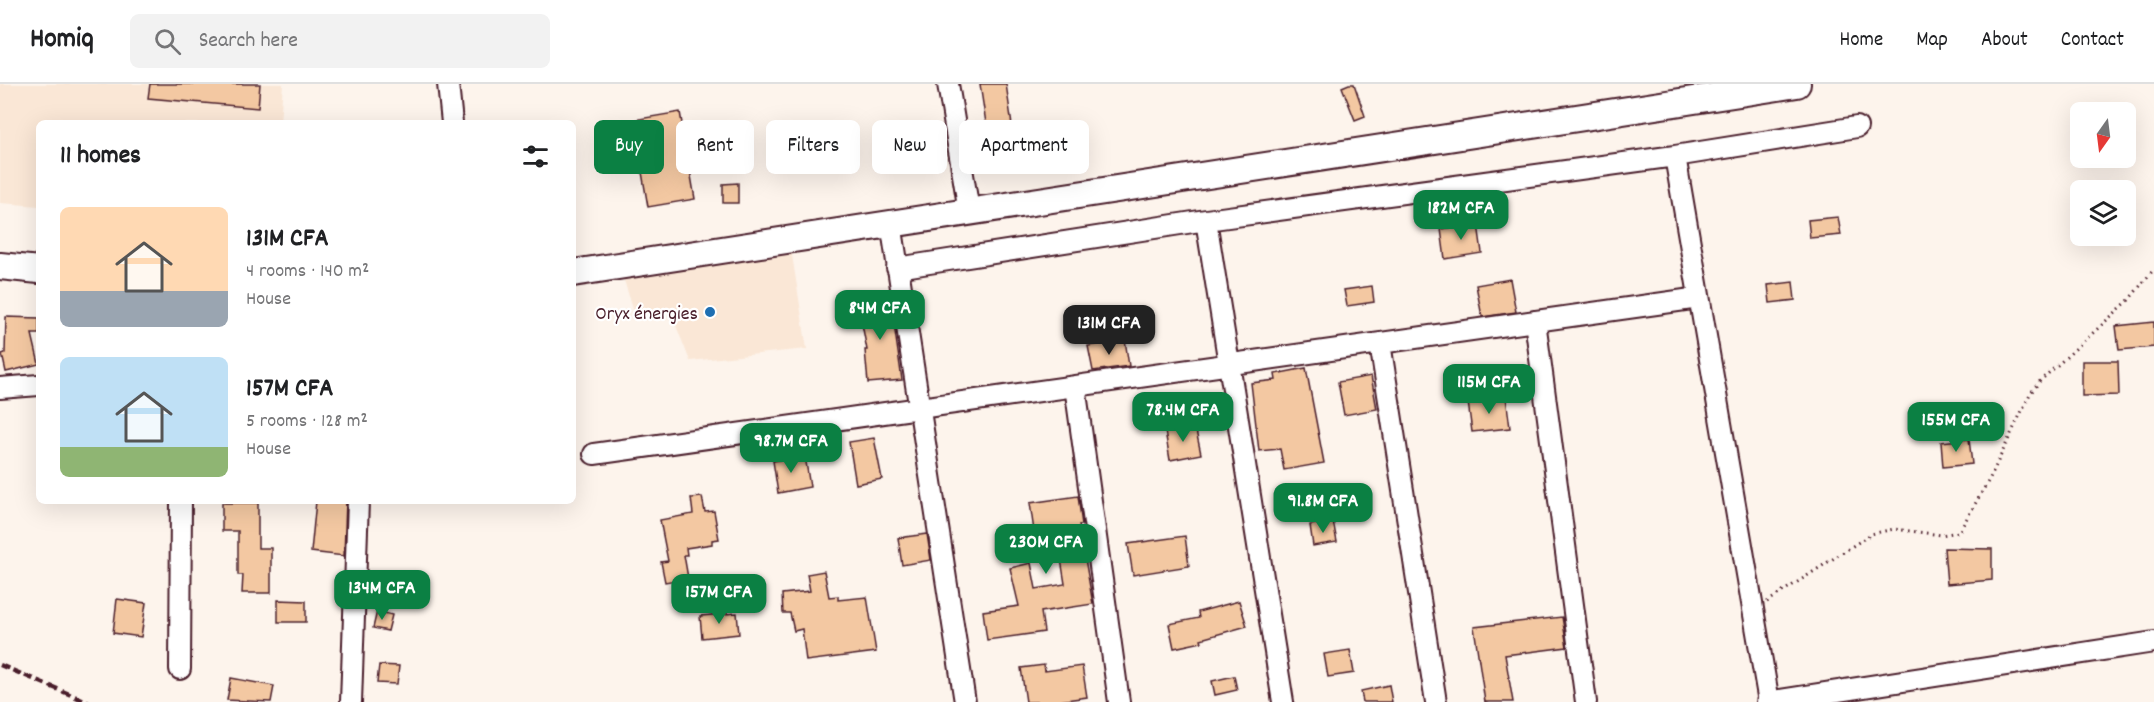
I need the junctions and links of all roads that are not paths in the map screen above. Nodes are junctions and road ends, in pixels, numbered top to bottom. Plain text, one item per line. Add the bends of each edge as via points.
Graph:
1 (448, 84) edge
2 (948, 84) edge
3 (1797, 84) edge
4 (452, 120) edge
5 (1857, 127) dead end
6 (1675, 156) junction
7 (969, 211) junction
8 (1206, 220) junction
9 (891, 223) junction
10 (0, 266) edge
11 (897, 268) junction
12 (36, 270) edge
13 (576, 273) edge
14 (1699, 298) junction
15 (1535, 321) junction
16 (1380, 343) junction
17 (1229, 364) junction
18 (36, 385) edge
19 (1075, 386) junction
20 (0, 388) edge
21 (919, 408) junction
22 (594, 454) dead end
23 (181, 504) edge
24 (358, 504) edge
25 (2154, 642) edge
26 (180, 669) dead end
27 (351, 702) edge
28 (965, 702) edge
29 (1119, 702) edge
30 (1283, 702) edge
31 (1436, 702) edge
32 (1586, 702) edge
33 (1769, 702) edge

1 - 4 street
2 - 7 street
3 - 7 main road
5 - 6 street
6 - 8 street
6 - 14 street
7 - 9 main road
8 - 11 street
8 - 17 street
9 - 11 street
9 - 13 main road
10 - 12 main road
11 - 21 street
14 - 15 street
14 - 33 street
15 - 16 street
15 - 32 street
16 - 17 street
16 - 31 street
17 - 19 street
17 - 30 street
18 - 20 street
19 - 21 street
19 - 29 street
21 - 22 street
21 - 28 street
23 - 26 street
24 - 27 street
25 - 33 street

